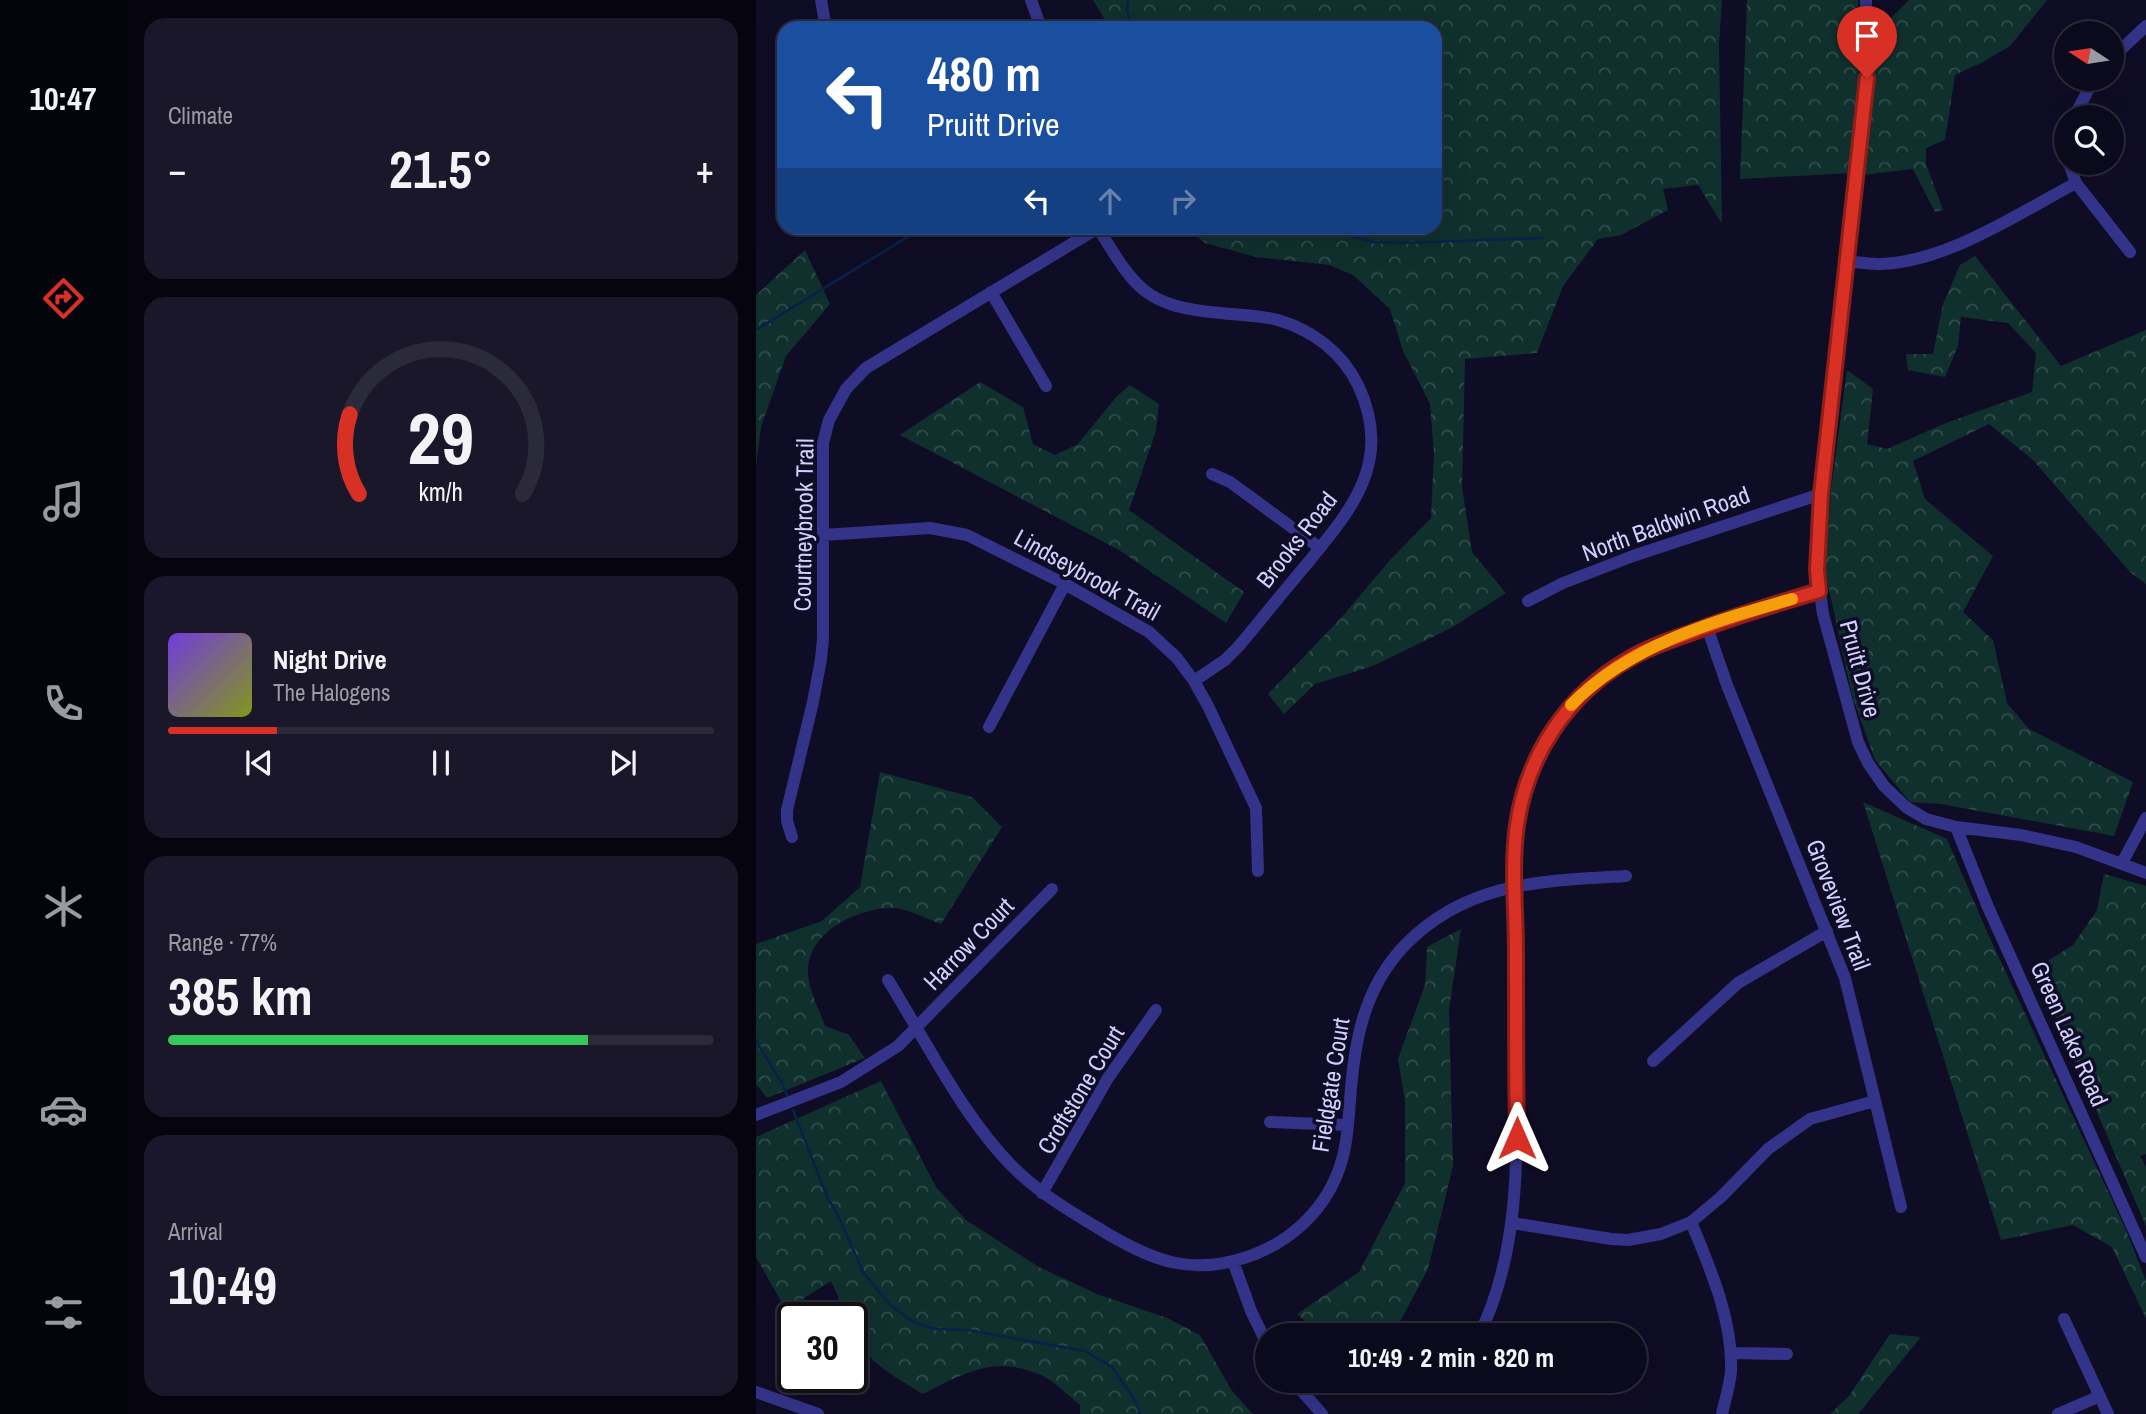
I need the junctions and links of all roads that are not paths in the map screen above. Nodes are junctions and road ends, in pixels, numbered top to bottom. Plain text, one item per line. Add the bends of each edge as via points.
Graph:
1 (821, 0) edge
2 (1031, 0) edge
3 (1866, 0) edge
4 (824, 21) edge
5 (1038, 21) edge
6 (2146, 26) edge
7 (2124, 47) edge
8 (2073, 175) edge
9 (2076, 183) junction
10 (1086, 235) edge
11 (1103, 235) edge
12 (2130, 253) dead end
13 (1848, 262) junction
14 (991, 292) junction
15 (1046, 386) dead end
16 (1212, 474) dead end
17 (1821, 494) junction
18 (823, 535) junction
19 (1320, 548) junction
20 (1065, 583) junction
21 (1819, 591) junction
22 (1528, 601) dead end
23 (1707, 626) junction
24 (1194, 681) junction
25 (989, 727) dead end
26 (2146, 818) edge
27 (1956, 827) junction
28 (792, 837) dead end
29 (2122, 863) junction
30 (1258, 871) dead end
31 (2146, 873) edge
32 (1626, 876) dead end
33 (1516, 886) junction
34 (1052, 890) dead end
35 (1827, 931) junction
36 (888, 979) dead end
37 (1156, 1010) dead end
38 (918, 1027) junction
39 (1653, 1061) dead end
40 (1875, 1101) junction
41 (756, 1115) edge
42 (1270, 1122) dead end
43 (1348, 1125) junction
44 (1042, 1193) junction
45 (1901, 1207) dead end
46 (1692, 1222) junction
47 (1512, 1223) junction
48 (2146, 1257) edge
49 (1233, 1261) junction
50 (2064, 1319) dead end
51 (1257, 1323) edge
52 (1485, 1323) edge
53 (1731, 1353) junction
54 (1787, 1354) dead end
55 (756, 1392) edge
56 (1304, 1393) edge
57 (2100, 1396) junction
58 (818, 1414) edge
59 (1322, 1414) edge
60 (1722, 1414) edge
61 (2058, 1414) edge
62 (2108, 1414) edge

1 - 4 street
2 - 5 street
3 - 13 street, Pruitt Drive via 1867,78
6 - 7 street
8 - 9 street
9 - 12 street
9 - 13 street via 1950,247 1882,264
10 - 14 street, Courtneybrook Trail
11 - 19 street, Brooks Road via 1129,275 1155,300 1297,327 1321,341 1349,369 1368,414 1370,460 1359,495
13 - 17 street, Pruitt Drive
14 - 15 street
14 - 18 street, Courtneybrook Trail via 866,368 846,389 823,443
16 - 19 street via 1230,482
17 - 21 street, Pruitt Drive
17 - 22 street, North Baldwin Road via 1633,556
18 - 20 street, Lindseybrook Trail via 908,528 949,530 984,542
18 - 28 street, Courtneybrook Trail via 821,659 787,810
19 - 24 street, Brooks Road via 1238,647
20 - 24 street, Lindseybrook Trail via 1149,632
20 - 25 street
21 - 23 street
21 - 27 street, Pruitt Drive via 1836,666 1867,764 1906,807 1926,820
23 - 33 street via 1628,659 1590,687 1558,721 1536,760 1521,802
23 - 35 street, Groveview Trail
24 - 30 street, Lindseybrook Trail via 1256,808
26 - 29 street
27 - 29 street, Pruitt Drive via 2043,839
27 - 48 street, Green Lake Road
29 - 31 street
32 - 33 street, Fieldgate Court
33 - 43 street, Fieldgate Court via 1490,891 1440,916 1404,946 1381,976 1359,1028
33 - 47 street via 1517,1138
34 - 38 street, Harrow Court
35 - 39 street via 1738,983
35 - 40 street, Groveview Trail via 1844,978
36 - 38 street, Fieldgate Court
37 - 44 street, Croftstone Court via 1108,1079
38 - 41 street, Harrow Court via 885,1055 841,1082
38 - 44 street, Fieldgate Court via 985,1136
40 - 45 street, Groveview Trail
40 - 46 street via 1810,1119 1768,1149
42 - 43 street
43 - 49 street, Fieldgate Court via 1338,1172 1312,1214 1273,1247
44 - 49 street, Fieldgate Court via 1153,1258 1194,1265
46 - 47 street via 1628,1240
46 - 53 street via 1723,1310
47 - 52 street
49 - 51 street
50 - 57 street
53 - 54 street
53 - 60 street
55 - 58 street
56 - 59 street
57 - 61 street
57 - 62 street

